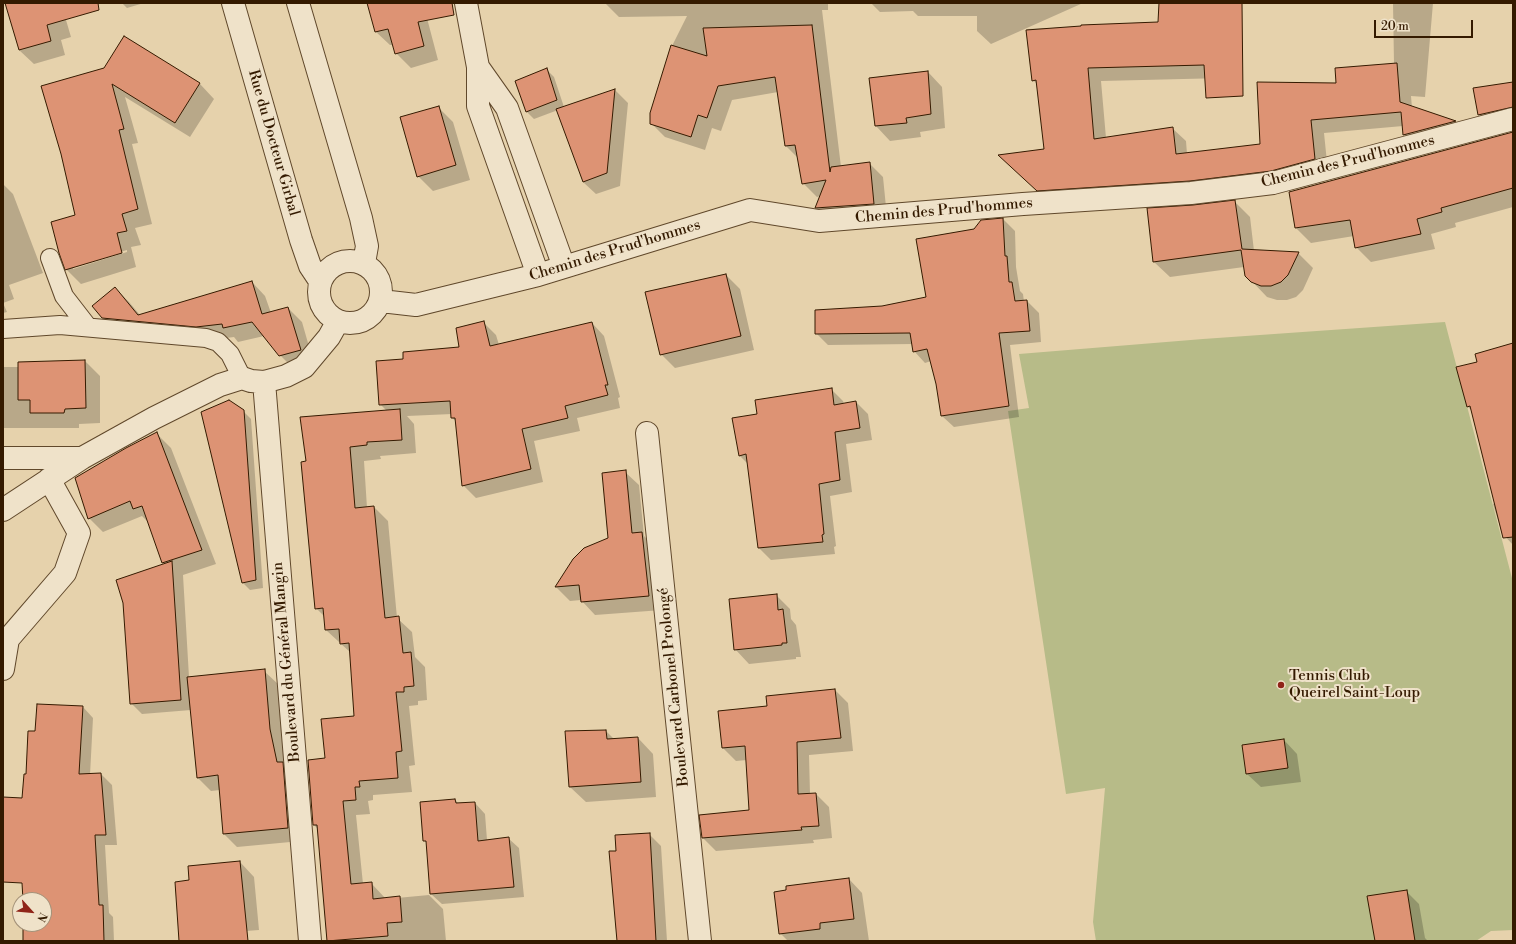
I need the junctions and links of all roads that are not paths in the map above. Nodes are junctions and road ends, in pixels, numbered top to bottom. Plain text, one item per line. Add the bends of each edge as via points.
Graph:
1 (233, 3) edge
2 (298, 3) edge
3 (466, 3) edge
4 (478, 67) junction
5 (1513, 119) edge
6 (50, 258) dead end
7 (364, 263) junction
8 (564, 267) junction
9 (538, 275) junction
10 (320, 281) junction
11 (381, 301) junction
12 (338, 321) junction
13 (88, 327) junction
14 (3, 329) edge
15 (242, 378) junction
16 (264, 382) junction
17 (647, 433) dead end
18 (3, 458) edge
19 (82, 458) junction
20 (49, 479) junction
21 (3, 510) edge
22 (6, 642) edge
23 (3, 670) edge
24 (310, 941) edge
25 (700, 941) edge

1 - 10 street, Rue du Docteur Girbal via 301,240 310,266
2 - 7 street via 361,218 367,246
3 - 4 street
4 - 8 street via 507,108
4 - 9 street via 478,106
5 - 8 street, Chemin des Prud'hommes via 1273,183 1191,193 819,221 750,210
6 - 13 lane via 64,296
7 - 10 street via 347,260 331,267
7 - 11 street via 380,279
8 - 9 street, Chemin des Prud'hommes
9 - 11 street, Chemin des Prud'hommes via 416,305
10 - 12 street via 319,300 323,309
11 - 12 street via 376,311 358,323
12 - 16 street via 329,337 304,368
13 - 14 lane via 60,325
13 - 15 lane via 206,338 218,342 230,354
15 - 16 street
15 - 19 street via 220,385 154,418
16 - 24 street, Boulevard du Général Mangin
17 - 25 street, Boulevard Carbonel Prolongé
18 - 19 street
19 - 20 street
20 - 21 street
20 - 22 street via 79,533 65,573
22 - 23 street

